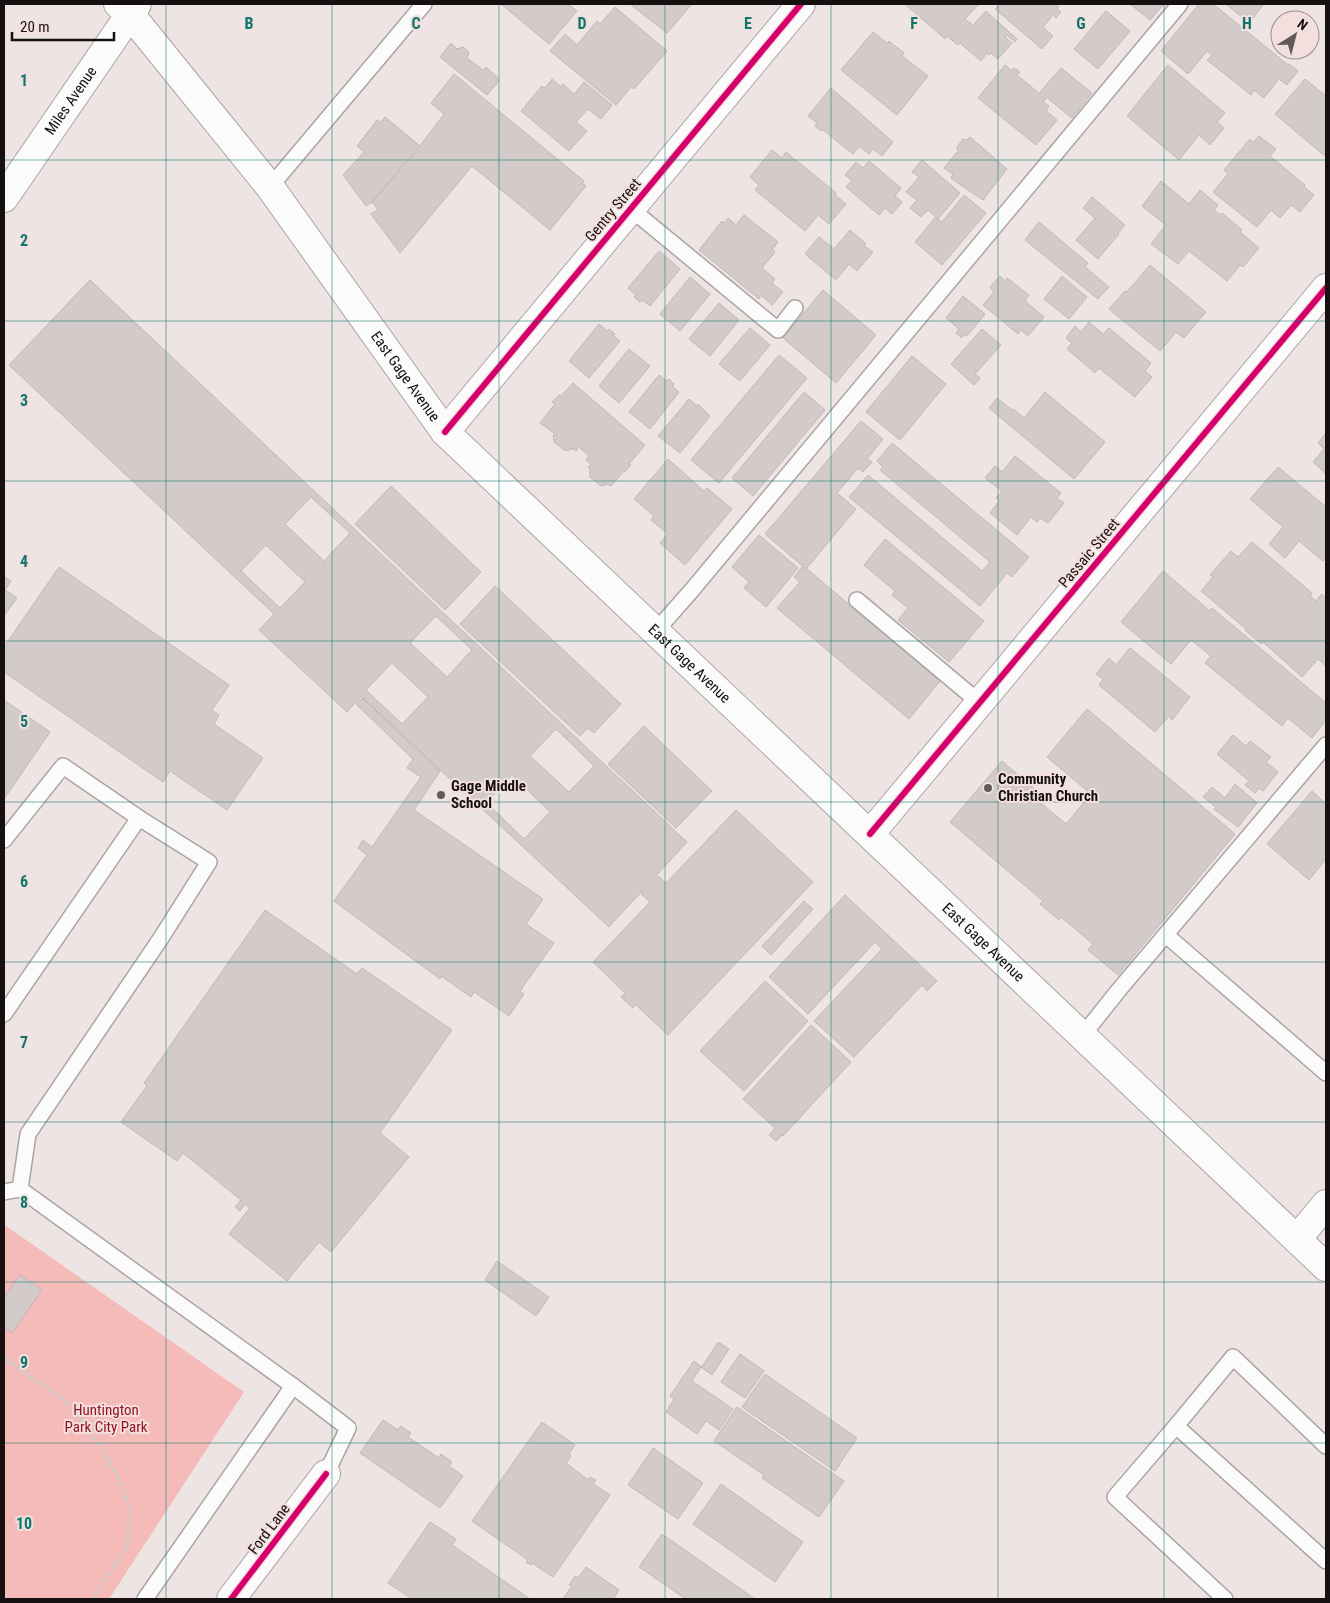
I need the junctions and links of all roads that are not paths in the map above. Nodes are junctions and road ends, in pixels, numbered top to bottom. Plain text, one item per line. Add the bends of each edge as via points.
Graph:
1 (424, 4) edge
2 (801, 4) edge
3 (1180, 4) edge
4 (128, 7) edge
5 (270, 187) junction
6 (4, 197) edge
7 (631, 209) junction
8 (1326, 288) edge
9 (794, 308) dead end
10 (445, 432) junction
11 (857, 600) dead end
12 (656, 632) junction
13 (980, 703) junction
14 (1326, 745) edge
15 (139, 818) junction
16 (870, 834) junction
17 (4, 840) edge
18 (1166, 935) junction
19 (4, 1014) edge
20 (1083, 1035) junction
21 (1326, 1073) edge
22 (20, 1189) junction
23 (4, 1192) edge
24 (1326, 1204) edge
25 (1297, 1240) junction
26 (1326, 1267) edge
27 (292, 1386) junction
28 (1176, 1426) junction
29 (1326, 1446) edge
30 (326, 1474) joint
31 (1326, 1561) edge
32 (145, 1599) edge
33 (231, 1599) edge
34 (1225, 1599) edge

1 - 5 lane
2 - 7 main road, Gentry Street
3 - 12 lane
4 - 5 main road, East Gage Avenue
4 - 6 main road, Miles Avenue
5 - 10 main road, East Gage Avenue
7 - 9 lane via 778,330
7 - 10 main road, Gentry Street
8 - 13 main road, Passaic Street
10 - 12 main road, East Gage Avenue
11 - 13 lane
12 - 16 main road, East Gage Avenue
13 - 16 main road, Passaic Street
14 - 18 lane
15 - 17 lane via 63,766
15 - 19 lane
15 - 22 lane via 209,862 28,1134
16 - 20 main road, East Gage Avenue
18 - 20 lane
18 - 21 lane
20 - 25 main road, East Gage Avenue
22 - 23 lane
22 - 27 lane
24 - 25 main road
25 - 26 main road, East Gage Avenue
27 - 30 lane via 348,1428
27 - 32 lane
28 - 29 lane via 1233,1358
28 - 31 lane
28 - 34 lane via 1115,1497
30 - 33 main road, Ford Lane

